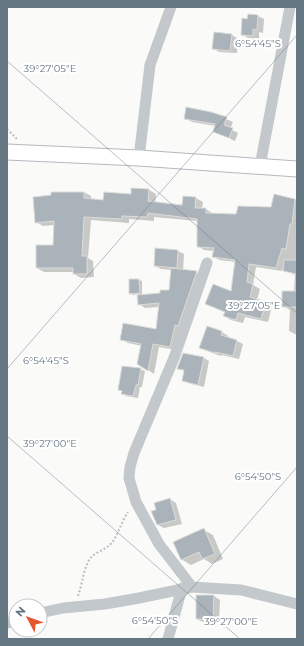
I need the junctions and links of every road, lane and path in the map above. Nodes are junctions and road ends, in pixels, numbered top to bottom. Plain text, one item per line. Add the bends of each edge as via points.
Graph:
1 (171, 7) edge
2 (290, 7) edge
3 (7, 152) edge
4 (139, 158) junction
5 (260, 166) junction
6 (297, 169) edge
7 (208, 263) dead end
8 (136, 502) junction
9 (187, 587) junction
10 (297, 604) edge
11 (75, 607) junction
12 (48, 611) edge
13 (168, 639) edge

1 - 4 street via 150,65
2 - 5 street
3 - 4 main road
4 - 5 main road
5 - 6 main road
7 - 8 street via 174,358 130,467 129,478
8 - 9 street
8 - 11 path via 124,517 116,537 90,558
9 - 10 street via 241,590
9 - 11 street via 139,598
9 - 13 street
11 - 12 street

